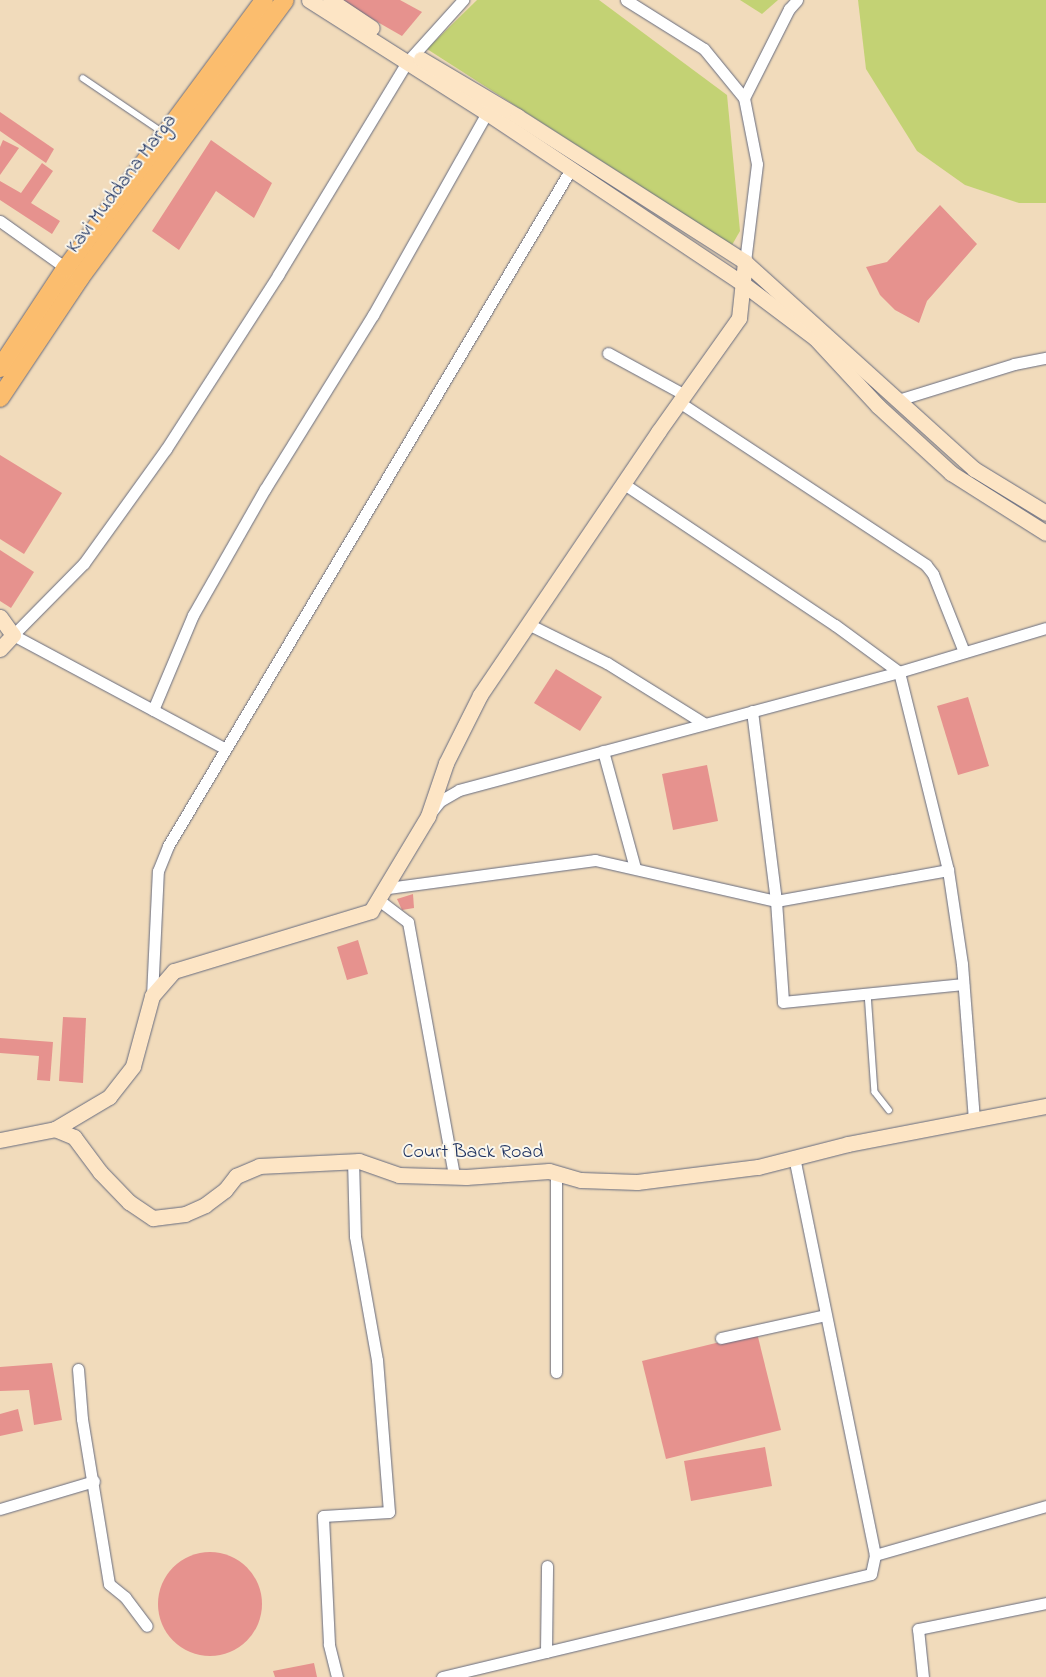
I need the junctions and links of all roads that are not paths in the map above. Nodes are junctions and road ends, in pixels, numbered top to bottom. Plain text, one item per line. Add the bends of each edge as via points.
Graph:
1 (264, 0) edge
2 (285, 0) edge
3 (309, 0) edge
4 (330, 0) edge
5 (463, 0) edge
6 (626, 0) edge
7 (797, 0) edge
8 (410, 58) junction
9 (83, 78) dead end
10 (744, 98) junction
11 (488, 113) junction
12 (166, 134) junction
13 (571, 169) junction
14 (0, 221) edge
15 (745, 262) junction
16 (66, 268) junction
17 (742, 283) junction
18 (608, 353) dead end
19 (1046, 358) edge
20 (0, 368) edge
21 (0, 398) edge
22 (682, 398) junction
23 (898, 400) junction
24 (624, 484) junction
25 (1046, 514) edge
26 (1046, 533) edge
27 (0, 617) edge
28 (528, 624) junction
29 (1046, 628) edge
30 (13, 634) junction
31 (0, 648) edge
32 (964, 652) junction
33 (899, 672) junction
34 (153, 710) junction
35 (752, 711) junction
36 (705, 724) junction
37 (224, 748) junction
38 (603, 751) junction
39 (428, 816) junction
40 (635, 868) junction
41 (948, 870) junction
42 (384, 894) junction
43 (776, 901) junction
44 (963, 984) junction
45 (868, 993) junction
46 (152, 996) junction
47 (1046, 1106) edge
48 (889, 1110) dead end
49 (974, 1122) junction
50 (55, 1129) junction
51 (0, 1140) edge
52 (794, 1158) junction
53 (353, 1161) junction
54 (556, 1173) junction
55 (454, 1176) junction
56 (826, 1315) junction
57 (721, 1338) dead end
58 (78, 1369) dead end
59 (556, 1372) dead end
60 (94, 1481) junction
61 (1046, 1506) edge
62 (0, 1509) edge
63 (875, 1555) junction
64 (547, 1566) dead end
65 (1046, 1603) edge
66 (147, 1626) dead end
67 (546, 1652) junction
68 (337, 1677) edge
69 (442, 1677) edge
70 (923, 1677) edge

1 - 12 main road
2 - 21 main road, Kavi Muddana Marga via 80,278
3 - 8 street
4 - 8 street
5 - 8 street
6 - 10 street via 704,49
7 - 10 street
8 - 11 street
8 - 15 street via 517,116
8 - 30 street via 278,276 166,449 84,563
9 - 12 lane
10 - 15 street via 757,164
11 - 13 street
11 - 34 street via 373,315 265,489 193,615
12 - 16 main road
13 - 17 street
13 - 37 street
14 - 16 street
15 - 17 street
15 - 23 street
16 - 20 main road
17 - 22 street via 739,318
17 - 26 street via 815,338 878,406 951,472
18 - 22 street
19 - 23 street via 1014,364
22 - 24 street
22 - 32 street via 926,565 934,574
23 - 25 street via 974,469
24 - 28 street
24 - 33 street
27 - 30 street
28 - 36 street via 608,663
28 - 39 street via 480,695 446,763
29 - 32 street
30 - 31 street
30 - 34 street
32 - 33 street
33 - 35 street
33 - 41 street
34 - 37 street
35 - 36 street
35 - 43 street
36 - 38 street
37 - 46 street via 168,846 158,871
38 - 39 street via 459,790 440,801
38 - 40 street
39 - 42 street
40 - 42 street via 595,860
40 - 43 street
41 - 43 street
41 - 44 street
42 - 46 street via 372,911 174,971
42 - 55 street via 408,922
43 - 45 street via 783,1002
44 - 45 street
44 - 49 street
45 - 48 lane via 875,1092
46 - 50 street via 133,1066 109,1097
47 - 49 street, Court Back Road
49 - 52 street, Court Back Road via 848,1144
50 - 51 street
50 - 53 street, Court Back Road via 74,1137 128,1202 153,1218 185,1214 204,1205 225,1190 236,1176 259,1166
52 - 54 street, Court Back Road via 758,1167 637,1182 581,1180
52 - 56 street
53 - 55 street, Court Back Road via 399,1175
53 - 68 street via 355,1236 377,1360 389,1512 323,1516 329,1644
54 - 55 street, Court Back Road
54 - 59 street
56 - 57 street
56 - 63 street
58 - 60 street via 82,1419
60 - 62 street
60 - 66 street via 108,1584 125,1597
61 - 63 street
63 - 67 street via 871,1574
64 - 67 street
65 - 70 street via 918,1629
67 - 69 street

